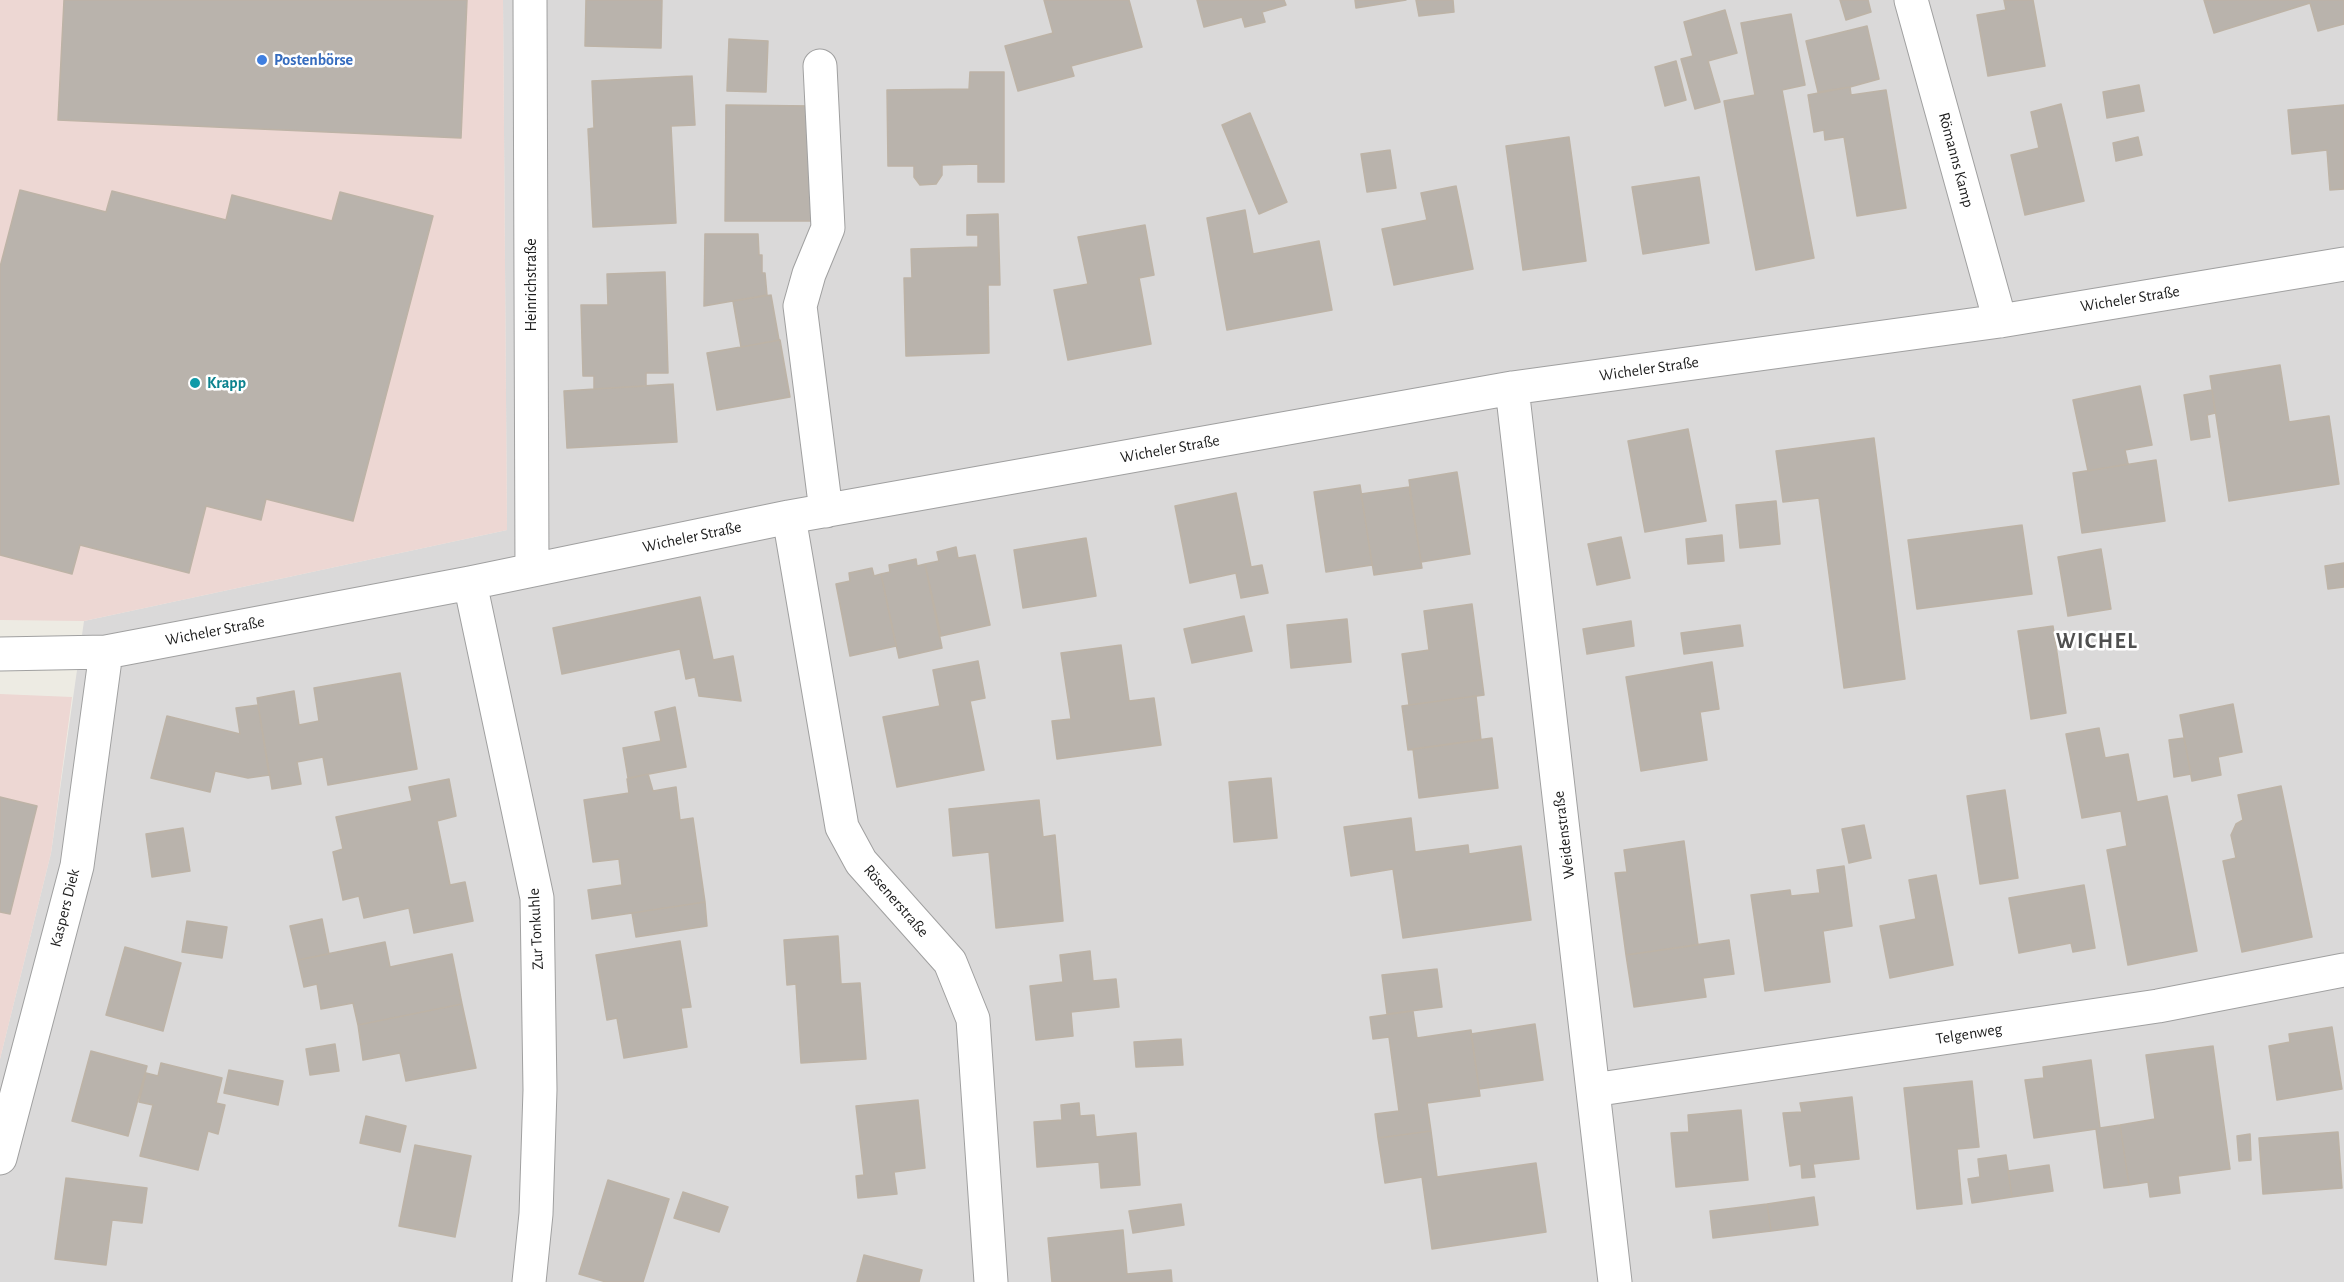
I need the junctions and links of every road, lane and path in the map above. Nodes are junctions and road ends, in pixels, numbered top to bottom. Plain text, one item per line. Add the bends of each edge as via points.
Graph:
1 (530, 0) edge
2 (1911, 0) edge
3 (820, 66) dead end
4 (2344, 264) edge
5 (2000, 321) junction
6 (1512, 388) junction
7 (826, 511) junction
8 (789, 517) junction
9 (532, 570) junction
10 (470, 583) junction
11 (106, 652) junction
12 (0, 654) edge
13 (2344, 970) edge
14 (1593, 1090) junction
15 (0, 1158) edge
16 (529, 1282) edge
17 (991, 1282) edge
18 (1616, 1282) edge

1 - 9 street, Heinrichstraße
2 - 5 street, Römanns Kamp
3 - 7 street via 828,228 800,306
4 - 5 street, Wicheler Straße
5 - 6 street, Wicheler Straße
6 - 7 street, Wicheler Straße
6 - 14 street, Weidenstraße
7 - 8 street, Wicheler Straße
8 - 9 street, Wicheler Straße
8 - 17 street, Rösenerstraße via 842,827 861,862 950,962 973,1019
9 - 10 street, Wicheler Straße
10 - 11 street, Wicheler Straße
10 - 16 street, Zur Tonkuhle via 537,898 540,1090 536,1214
11 - 12 street, Wicheler Straße
11 - 15 street, Kaspers Diek via 77,866
13 - 14 street, Telgenweg via 2158,1006
14 - 18 street, Weidenstraße

